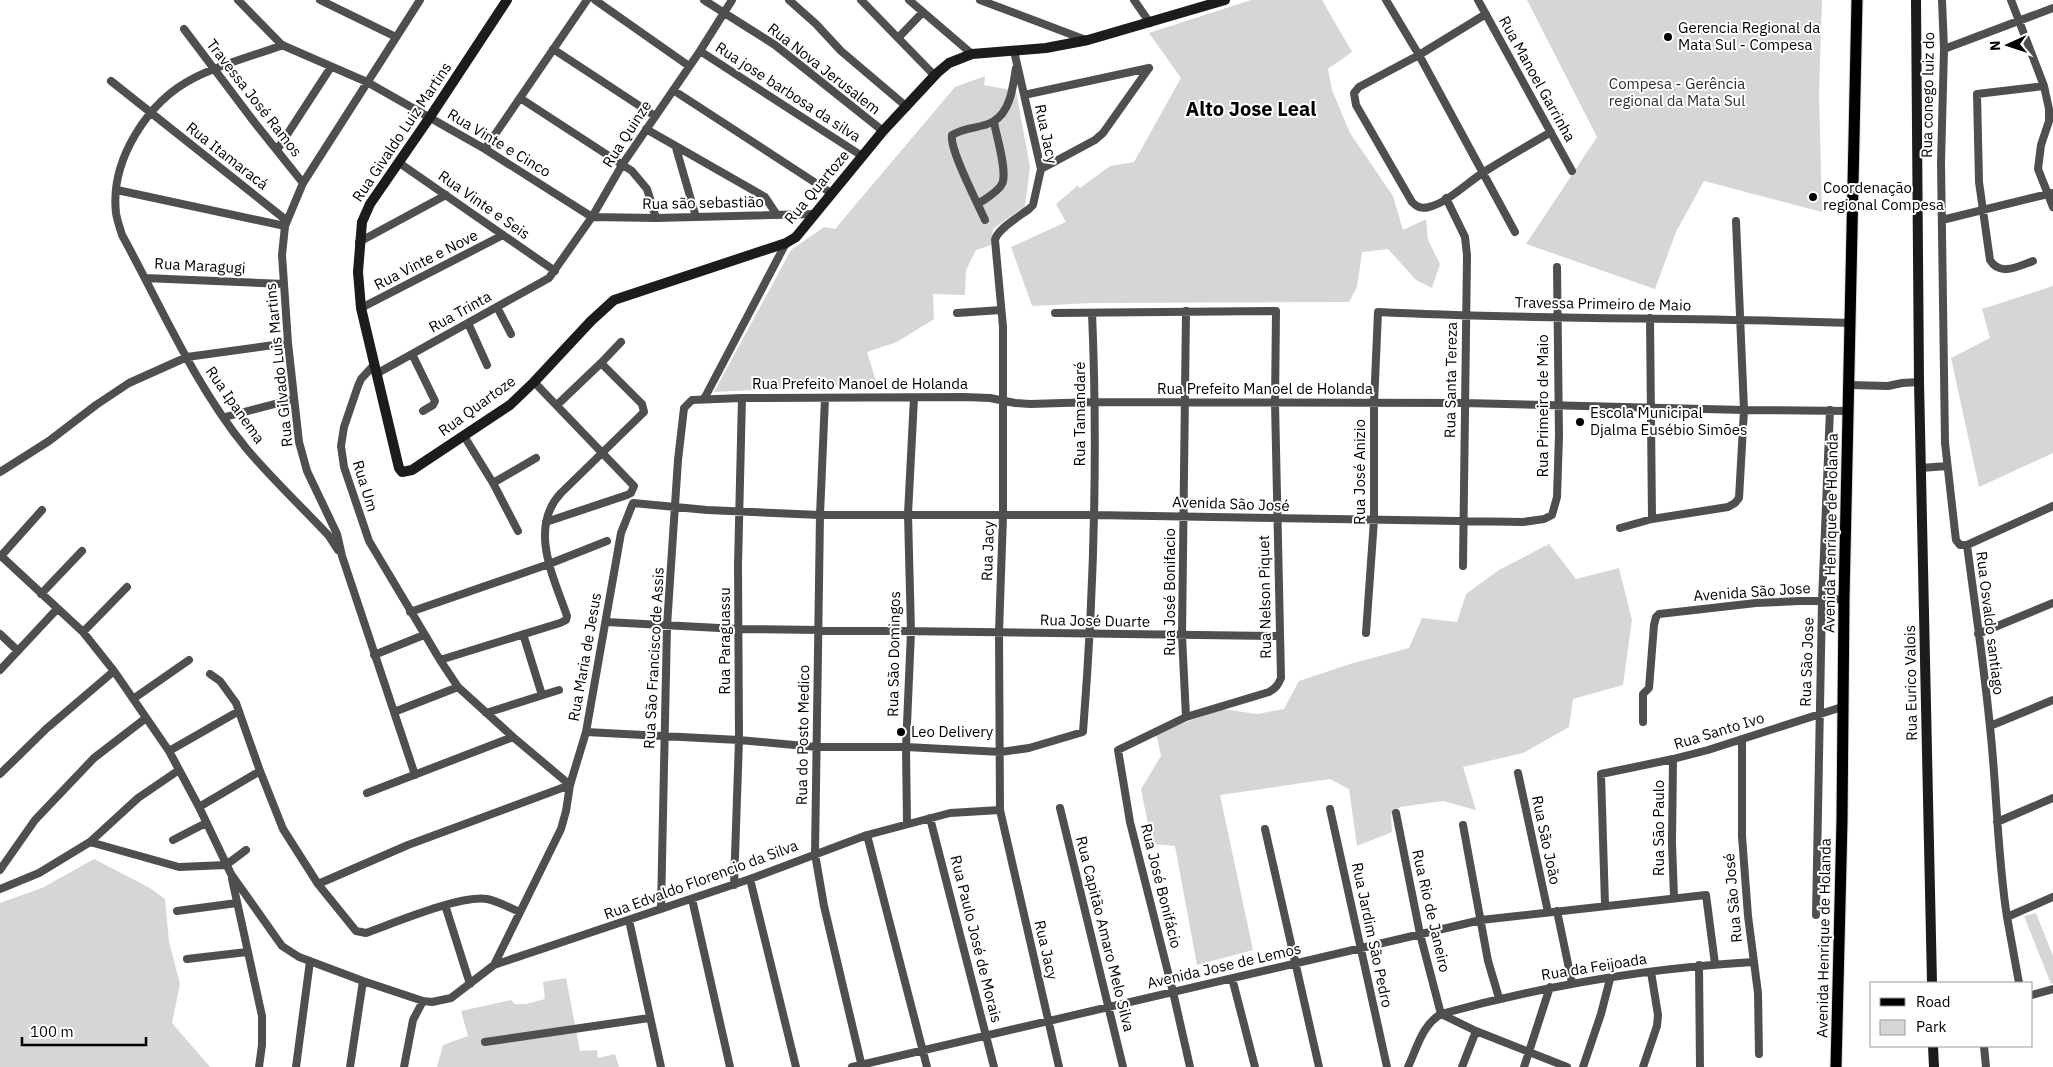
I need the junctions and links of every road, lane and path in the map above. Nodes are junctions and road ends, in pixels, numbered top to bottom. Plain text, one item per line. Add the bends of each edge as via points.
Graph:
1 (238, 0) edge
2 (320, 0) edge
3 (420, 0) edge
4 (507, 0) edge
5 (587, 0) edge
6 (596, 0) edge
7 (704, 0) edge
8 (732, 0) edge
9 (789, 0) edge
10 (861, 0) edge
11 (909, 0) edge
12 (980, 0) edge
13 (1134, 0) edge
14 (1386, 0) edge
15 (1478, 0) edge
16 (1857, 0) edge
17 (1916, 0) edge
18 (1942, 0) edge
19 (2011, 0) edge
20 (1219, 1) edge
21 (2053, 8) edge
22 (923, 12) junction
23 (723, 13) junction
24 (1486, 14) junction
25 (2019, 20) junction
26 (1150, 23) junction
27 (184, 29) dead end
28 (396, 37) junction
29 (898, 38) junction
30 (1088, 40) junction
31 (282, 45) junction
32 (1944, 48) junction
33 (553, 49) junction
34 (700, 51) junction
35 (1014, 51) junction
36 (972, 54) junction
37 (1419, 55) junction
38 (689, 66) junction
39 (1017, 66) junction
40 (331, 67) junction
41 (214, 69) junction
42 (935, 76) junction
43 (111, 81) dead end
44 (367, 82) junction
45 (2044, 86) junction
46 (673, 90) junction
47 (1024, 94) junction
48 (520, 98) junction
49 (907, 107) junction
50 (151, 114) junction
51 (655, 116) junction
52 (430, 117) junction
53 (994, 122) junction
54 (646, 129) junction
55 (883, 131) junction
56 (1551, 132) junction
57 (676, 148) junction
58 (485, 149) junction
59 (277, 150) junction
60 (862, 156) junction
61 (398, 162) junction
62 (622, 165) junction
63 (1041, 169) junction
64 (1572, 171) dead end
65 (1484, 172) junction
66 (303, 183) junction
67 (118, 190) junction
68 (831, 193) junction
69 (2050, 193) edge
70 (446, 195) junction
71 (1446, 198) junction
72 (978, 204) junction
73 (2053, 206) edge
74 (1984, 209) junction
75 (815, 214) junction
76 (592, 216) junction
77 (777, 216) junction
78 (696, 217) junction
79 (656, 218) junction
80 (985, 220) dead end
81 (1942, 220) junction
82 (1736, 221) dead end
83 (285, 223) junction
84 (1515, 232) dead end
85 (503, 235) junction
86 (359, 242) junction
87 (786, 244) junction
88 (2033, 261) dead end
89 (1557, 266) dead end
90 (555, 271) junction
91 (146, 278) junction
92 (284, 284) junction
93 (497, 307) junction
94 (361, 308) junction
95 (1002, 310) junction
96 (1186, 311) junction
97 (1092, 312) junction
98 (1378, 312) joint
99 (957, 313) dead end
100 (1056, 313) dead end
101 (1466, 316) junction
102 (1557, 317) junction
103 (1650, 318) junction
104 (1740, 320) junction
105 (468, 323) junction
106 (1850, 323) junction
107 (511, 334) dead end
108 (620, 342) dead end
109 (288, 343) junction
110 (412, 354) junction
111 (187, 357) junction
112 (601, 363) junction
113 (487, 365) dead end
114 (375, 370) junction
115 (534, 382) junction
116 (1919, 382) junction
117 (1849, 385) junction
118 (294, 398) junction
119 (742, 398) junction
120 (825, 398) junction
121 (914, 398) junction
122 (704, 399) junction
123 (1003, 400) junction
124 (1096, 402) junction
125 (1185, 403) junction
126 (1274, 403) junction
127 (1464, 403) junction
128 (1374, 404) junction
129 (557, 405) junction
130 (1558, 405) junction
131 (1650, 407) junction
132 (684, 408) joint
133 (1744, 410) junction
134 (1830, 410) junction
135 (423, 411) dead end
136 (1849, 411) junction
137 (224, 418) junction
138 (464, 436) junction
139 (602, 451) junction
140 (536, 458) dead end
141 (1947, 466) junction
142 (399, 468) joint
143 (1921, 468) junction
144 (0, 472) edge
145 (493, 483) junction
146 (675, 506) junction
147 (2053, 506) edge
148 (42, 510) dead end
149 (740, 512) junction
150 (908, 514) junction
151 (820, 515) junction
152 (1093, 515) junction
153 (1003, 516) junction
154 (1184, 516) junction
155 (1552, 516) joint
156 (1278, 519) junction
157 (1652, 519) junction
158 (1374, 520) junction
159 (1464, 521) junction
160 (546, 522) junction
161 (1620, 528) dead end
162 (518, 531) dead end
163 (607, 541) dead end
164 (1967, 545) junction
165 (82, 551) dead end
166 (1, 555) edge
167 (342, 556) junction
168 (549, 564) junction
169 (1463, 566) dead end
170 (127, 587) dead end
171 (41, 594) junction
172 (1844, 599) junction
173 (1822, 601) junction
174 (2053, 603) edge
175 (57, 609) junction
176 (410, 612) junction
177 (606, 622) junction
178 (667, 626) junction
179 (738, 629) junction
180 (819, 631) junction
181 (82, 632) junction
182 (910, 632) junction
183 (999, 632) junction
184 (1366, 633) dead end
185 (0, 634) edge
186 (523, 634) junction
187 (1091, 634) junction
188 (1978, 634) junction
189 (424, 635) junction
190 (1182, 636) junction
191 (1280, 636) junction
192 (18, 651) junction
193 (374, 655) junction
194 (189, 660) dead end
195 (440, 660) junction
196 (0, 670) edge
197 (114, 670) junction
198 (210, 674) dead end
199 (458, 687) junction
200 (560, 690) dead end
201 (542, 694) junction
202 (133, 699) junction
203 (2053, 700) edge
204 (1842, 707) junction
205 (239, 711) junction
206 (394, 712) junction
207 (486, 713) junction
208 (1819, 713) junction
209 (1186, 717) junction
210 (146, 718) junction
211 (1643, 722) dead end
212 (1990, 726) junction
213 (586, 732) junction
214 (664, 735) junction
215 (513, 737) junction
216 (1742, 739) junction
217 (739, 740) junction
218 (906, 747) junction
219 (816, 748) junction
220 (170, 751) junction
221 (1001, 752) junction
222 (1673, 759) junction
223 (179, 770) junction
224 (260, 771) junction
225 (1518, 773) dead end
226 (0, 774) edge
227 (415, 775) junction
228 (570, 786) junction
229 (366, 793) dead end
230 (2053, 798) edge
231 (199, 807) junction
232 (1060, 808) dead end
233 (1330, 809) dead end
234 (1000, 810) junction
235 (1396, 813) dead end
236 (930, 818) junction
237 (1997, 822) junction
238 (206, 823) junction
239 (906, 824) junction
240 (1463, 825) dead end
241 (1265, 829) dead end
242 (867, 835) junction
243 (173, 840) dead end
244 (90, 842) junction
245 (246, 850) dead end
246 (815, 854) junction
247 (226, 865) junction
248 (0, 870) edge
249 (231, 874) junction
250 (750, 879) junction
251 (318, 884) junction
252 (734, 884) junction
253 (0, 889) edge
254 (1674, 897) junction
255 (2053, 897) edge
256 (692, 899) junction
257 (237, 903) junction
258 (445, 905) junction
259 (1605, 905) junction
260 (661, 909) junction
261 (177, 911) dead end
262 (520, 912) junction
263 (1552, 912) junction
264 (1816, 916) dead end
265 (2007, 917) junction
266 (629, 920) junction
267 (1481, 920) junction
268 (1420, 934) junction
269 (1360, 949) junction
270 (247, 952) junction
271 (187, 959) dead end
272 (310, 960) junction
273 (1753, 962) junction
274 (1295, 963) junction
275 (1715, 964) junction
276 (494, 965) junction
277 (1699, 965) junction
278 (1650, 972) junction
279 (1232, 978) junction
280 (1610, 979) junction
281 (363, 981) junction
282 (1932, 982) edge
283 (2019, 982) edge
284 (1572, 983) junction
285 (470, 984) junction
286 (1550, 987) junction
287 (2053, 989) edge
288 (1173, 992) junction
289 (2033, 995) edge
290 (1499, 998) junction
291 (423, 1001) junction
292 (1109, 1007) junction
293 (1441, 1014) junction
294 (649, 1018) junction
295 (1048, 1023) junction
296 (1476, 1031) junction
297 (986, 1036) junction
298 (485, 1042) dead end
299 (1933, 1047) edge
300 (1984, 1047) edge
301 (923, 1051) junction
302 (1529, 1052) junction
303 (1759, 1054) dead end
304 (862, 1066) edge
305 (259, 1067) edge
306 (296, 1067) edge
307 (350, 1067) edge
308 (404, 1067) edge
309 (661, 1067) edge
310 (730, 1067) edge
311 (796, 1067) edge
312 (852, 1067) edge
313 (927, 1067) edge
314 (994, 1067) edge
315 (1059, 1067) edge
316 (1123, 1067) edge
317 (1190, 1067) edge
318 (1255, 1067) edge
319 (1319, 1067) edge
320 (1387, 1067) edge
321 (1408, 1067) edge
322 (1462, 1067) edge
323 (1524, 1067) edge
324 (1567, 1067) edge
325 (1583, 1067) edge
326 (1643, 1067) edge
327 (1700, 1067) edge
328 (1836, 1067) edge
329 (1934, 1067) edge
330 (1986, 1067) edge

1 - 31 street
2 - 28 street
3 - 28 street, Rua Gilvado Luis Martins
4 - 52 street, Rua Givaldo Luiz Martins
5 - 33 street
6 - 38 street
7 - 23 street, Rua Nova Jerusalem
8 - 23 street
9 - 49 street via 841,51
10 - 29 street
11 - 22 street
12 - 30 street
13 - 26 street
14 - 37 street
15 - 24 street, Rua Manoel Garrinha
16 - 106 main road, Avenida Henrique de Holanda
17 - 116 street, Rua Eurico Valois
18 - 32 street, Rua conego luiz do
19 - 25 street
20 - 26 street, Rua Quartoze
21 - 25 street
22 - 29 street
22 - 36 street
23 - 34 street, Rua Quinze
23 - 55 street, Rua Nova Jerusalem via 775,45
24 - 37 street
24 - 56 street, Rua Manoel Garrinha
25 - 32 street
25 - 45 street
26 - 30 street, Rua Quartoze
27 - 41 street, Travessa José Ramos
28 - 44 street, Rua Gilvado Luis Martins
29 - 42 street
30 - 35 street, Rua Quartoze
31 - 40 street, Rua Vinte e Cinco
31 - 41 street, Rua Ipanema
32 - 81 street, Rua conego luiz do via 1940,163
33 - 48 street
33 - 51 street
34 - 38 street, Rua Quinze
34 - 60 street, Rua jose barbosa da silva
35 - 36 street, Rua Quartoze
35 - 39 street, Rua Jacy
36 - 42 street, Rua Quartoze via 949,63
37 - 65 street
37 - 71 street via 1359,87 1354,93 1356,104 1416,207 1430,207
38 - 46 street, Rua Quinze
39 - 47 street, Rua Jacy
39 - 53 street via 1008,103
40 - 44 street, Rua Vinte e Cinco
40 - 59 street
41 - 50 street, Rua Ipanema via 174,90
41 - 59 street, Travessa José Ramos
42 - 49 street, Rua Quartoze
43 - 50 street, Rua Itamaracá
44 - 52 street, Rua Vinte e Cinco
44 - 66 street, Rua Gilvado Luis Martins
45 - 69 street via 2049,109 2038,169
45 - 74 street via 1977,94 1979,182
46 - 51 street, Rua Quinze
46 - 68 street
47 - 63 street, Rua Jacy
47 - 63 street via 1149,68 1103,133
48 - 58 street
48 - 62 street
49 - 55 street, Rua Quartoze
50 - 67 street, Rua Ipanema via 137,132 123,161
50 - 83 street, Rua Itamaracá
51 - 54 street, Rua Quinze
52 - 58 street, Rua Vinte e Cinco
52 - 61 street, Rua Givaldo Luiz Martins
53 - 72 street via 1003,182 1000,188
53 - 72 street via 952,135 955,152
54 - 57 street
54 - 62 street, Rua Quinze
55 - 60 street, Rua Quartoze
56 - 64 street, Rua Manoel Garrinha
56 - 65 street
57 - 77 street via 764,197
57 - 78 street
58 - 76 street, Rua Vinte e Cinco
59 - 66 street, Travessa José Ramos
60 - 68 street, Rua Quartoze
61 - 70 street, Rua Vinte e Seis
61 - 86 street, Rua Givaldo Luiz Martins via 370,204 362,222
62 - 76 street, Rua Quinze
62 - 79 street via 647,189
63 - 95 street, Rua Jacy via 1030,209 996,234
65 - 71 street
65 - 84 street
66 - 83 street, Rua Gilvado Luis Martins
67 - 83 street
67 - 91 street, Rua Ipanema via 116,213 122,235
68 - 75 street, Rua Quartoze
69 - 73 street
69 - 74 street
70 - 85 street, Rua Vinte e Seis
70 - 86 street
71 - 101 street, Rua Santa Tereza via 1466,236
72 - 80 street
74 - 81 street
74 - 88 street via 1993,265 2005,270
75 - 77 street, Rua são sebastião
75 - 87 street, Rua Quartoze
76 - 79 street, Rua são sebastião
76 - 90 street, Rua Quinze
77 - 78 street, Rua são sebastião
78 - 79 street, Rua são sebastião
81 - 141 street, Rua Osvaldo santiago
82 - 104 street
83 - 92 street, Rua Gilvado Luis Martins
85 - 90 street, Rua Vinte e Seis
85 - 94 street, Rua Vinte e Nove
86 - 94 street, Rua Givaldo Luiz Martins
87 - 115 street, Rua Quartoze via 614,300 590,321
87 - 122 street
89 - 102 street, Rua Primeiro de Maio
90 - 93 street, Rua Trinta
91 - 92 street, Rua Maragugi
91 - 111 street, Rua Ipanema
92 - 109 street, Rua Gilvado Luis Martins
93 - 105 street, Rua Trinta
93 - 107 street
94 - 114 street, Rua Givaldo Luiz Martins
95 - 99 street
95 - 123 street, Rua Jacy
96 - 97 street
96 - 125 street, Rua José Bonifacio
96 - 126 street, Rua Nelson Piquet via 1276,311
97 - 100 street
97 - 124 street, Rua Tamandaré
98 - 101 street, Travessa Primeiro de Maio
98 - 128 street, Rua José Anizio
101 - 102 street, Travessa Primeiro de Maio
101 - 127 street, Rua Santa Tereza
102 - 103 street, Travessa Primeiro de Maio
102 - 130 street, Rua Primeiro de Maio
103 - 104 street, Travessa Primeiro de Maio
103 - 131 street
104 - 106 street
104 - 133 street
105 - 110 street, Rua Trinta
105 - 113 street
106 - 117 main road, Avenida Henrique de Holanda
108 - 112 street
109 - 111 street
109 - 118 street, Rua Gilvado Luis Martins
110 - 114 street, Rua Trinta
110 - 135 street via 435,401
111 - 137 street, Rua Ipanema
111 - 144 street via 129,383
112 - 129 street
112 - 139 street via 642,404 644,412
114 - 142 street, Rua Givaldo Luiz Martins
114 - 176 street, Rua Um via 361,379 352,400 342,437 342,458 368,541
115 - 129 street
115 - 138 street, Rua Quartoze via 510,405
116 - 117 street via 1888,386
116 - 143 street, Rua Eurico Valois
117 - 136 main road, Avenida Henrique de Holanda
118 - 137 street
118 - 167 street, Rua Gilvado Luis Martins via 299,442 307,471 334,529
119 - 120 street, Rua Prefeito Manoel de Holanda
119 - 122 street, Rua Prefeito Manoel de Holanda
119 - 149 street, Rua Paraguassu
120 - 121 street, Rua Prefeito Manoel de Holanda
120 - 151 street, Rua do Posto Medico
121 - 123 street, Rua Prefeito Manoel de Holanda
121 - 150 street, Rua São Domingos
122 - 132 street, Rua Prefeito Manoel de Holanda via 692,400
123 - 124 street, Rua Prefeito Manoel de Holanda via 1030,404
123 - 153 street, Rua Jacy
124 - 125 street, Rua Prefeito Manoel de Holanda
124 - 152 street, Rua Tamandaré
125 - 126 street, Rua Prefeito Manoel de Holanda
125 - 154 street, Rua José Bonifacio
126 - 128 street, Rua Prefeito Manoel de Holanda
126 - 156 street, Rua Nelson Piquet
127 - 128 street, Rua Prefeito Manoel de Holanda
127 - 130 street, Rua Prefeito Manoel de Holanda
127 - 159 street, Rua Santa Tereza
128 - 158 street, Rua José Anizio
129 - 139 street
130 - 131 street, Rua Prefeito Manoel de Holanda
130 - 155 street, Rua Primeiro de Maio via 1557,497
131 - 133 street, Rua Prefeito Manoel de Holanda
131 - 157 street
132 - 146 street, Rua São Francisco de Assis
133 - 134 street, Rua Prefeito Manoel de Holanda
133 - 157 street via 1739,498 1735,503
134 - 136 street, Rua Prefeito Manoel de Holanda
134 - 173 street, Rua São Jose
136 - 172 main road, Avenida Henrique de Holanda
137 - 167 street, Rua Ipanema via 246,448 329,536
138 - 142 street, Rua Quartoze via 412,470 402,472
138 - 145 street
139 - 160 street via 552,502
139 - 160 street via 634,486 631,493
140 - 145 street
141 - 143 street
141 - 164 street, Rua Osvaldo santiago via 1956,540 1960,545
143 - 282 street, Rua Eurico Valois
145 - 162 street
146 - 149 street
146 - 177 street, Rua Maria de Jesus via 633,504 621,533
146 - 178 street, Rua São Francisco de Assis
147 - 164 street
148 - 166 street
149 - 151 street
149 - 179 street, Rua Paraguassu
150 - 151 street
150 - 153 street, Avenida São José
150 - 182 street, Rua São Domingos
151 - 180 street, Rua do Posto Medico
152 - 153 street, Avenida São José
152 - 154 street, Avenida São José
152 - 187 street, Rua Tamandaré
153 - 183 street, Rua Jacy
154 - 156 street, Avenida São José
154 - 190 street, Rua José Bonifacio
155 - 159 street, Avenida São José via 1523,522
156 - 158 street, Avenida São José
156 - 191 street, Rua Nelson Piquet
157 - 161 street
158 - 159 street, Avenida São José
158 - 184 street, Rua José Anizio
159 - 169 street, Rua Santa Tereza
160 - 168 street via 544,539
163 - 168 street
164 - 188 street, Rua Osvaldo santiago
165 - 171 street
166 - 171 street
167 - 193 street, Rua Gilvado Luis Martins
168 - 176 street
168 - 186 street via 566,620
170 - 181 street
171 - 175 street
172 - 173 street, Avenida São Jose
172 - 204 main road, Avenida Henrique de Holanda
173 - 208 street, Rua São Jose
173 - 211 street, Avenida São Jose via 1756,603 1663,613 1656,617 1649,688 1643,694
174 - 188 street
175 - 181 street
175 - 192 street
176 - 189 street, Rua Um
177 - 178 street
177 - 213 street, Rua Maria de Jesus
178 - 179 street
178 - 214 street, Rua São Francisco de Assis
179 - 180 street, Rua José Duarte
179 - 217 street, Rua Paraguassu
180 - 182 street, Rua José Duarte
180 - 219 street, Rua do Posto Medico
181 - 197 street
182 - 183 street, Rua José Duarte
182 - 218 street, Rua São Domingos
183 - 187 street, Rua José Duarte
183 - 221 street, Rua Jacy
185 - 192 street
186 - 195 street
186 - 201 street
187 - 190 street, Rua José Duarte
187 - 221 street, Rua Tamandaré via 1083,732 1029,748
188 - 212 street, Rua Osvaldo santiago
189 - 193 street
189 - 195 street
190 - 191 street, Rua José Duarte
190 - 209 street, Rua José Bonifacio
191 - 209 street, Rua Nelson Piquet via 1280,672 1276,688
192 - 196 street
193 - 206 street, Rua Gilvado Luis Martins
194 - 202 street
195 - 199 street
197 - 202 street
197 - 226 street
198 - 205 street via 233,696
199 - 206 street
199 - 207 street
200 - 201 street
201 - 207 street
202 - 210 street
203 - 212 street
204 - 208 street, Rua Santo Ivo
204 - 328 main road, Avenida Henrique de Holanda
205 - 220 street
205 - 224 street
206 - 227 street, Rua Gilvado Luis Martins
207 - 215 street
208 - 216 street, Rua Santo Ivo
208 - 264 street, Rua São Jose
209 - 288 street, Rua José Bonifácio via 1118,750 1126,799
210 - 220 street
210 - 248 street via 94,758 35,820
212 - 237 street, Rua Osvaldo santiago
213 - 214 street
213 - 228 street, Rua Maria de Jesus
214 - 217 street
214 - 260 street, Rua São Francisco de Assis
215 - 227 street
215 - 228 street
216 - 222 street, Rua Santo Ivo
216 - 273 street, Rua São José via 1742,836
217 - 219 street
217 - 252 street, Rua Paraguassu
218 - 219 street
218 - 221 street
218 - 239 street, Rua São Domingos
219 - 246 street, Rua do Posto Medico
220 - 223 street
221 - 234 street, Rua Jacy
222 - 254 street, Rua São Paulo
222 - 259 street, Rua Santo Ivo via 1602,774 1600,778
223 - 231 street
223 - 244 street via 138,798
224 - 231 street
224 - 251 street via 283,829
225 - 263 street, Rua São João
227 - 229 street
228 - 251 street via 408,845
228 - 262 street, Rua Maria de Jesus via 561,830
230 - 237 street
231 - 238 street
232 - 292 street, Rua Capitão Amaro Melo Silva
233 - 269 street, Rua Jardim São Pedro
234 - 236 street, Rua Edvaldo Florencio da Silva
234 - 295 street, Rua Jacy
235 - 268 street, Rua Rio de Janeiro
236 - 239 street, Rua Edvaldo Florencio da Silva
236 - 297 street, Rua Paulo José de Morais
237 - 265 street, Rua Osvaldo santiago
238 - 243 street
238 - 247 street
239 - 242 street, Rua Edvaldo Florencio da Silva
240 - 267 street
241 - 274 street
242 - 246 street, Rua Edvaldo Florencio da Silva
242 - 301 street
244 - 247 street via 179,867
244 - 253 street via 39,873
245 - 247 street
246 - 250 street, Rua Edvaldo Florencio da Silva
246 - 304 street, Rua do Posto Medico
247 - 249 street
249 - 257 street
249 - 272 street via 282,946 298,957
250 - 252 street, Rua Edvaldo Florencio da Silva
250 - 311 street
251 - 258 street via 353,929 361,933
252 - 256 street, Rua Edvaldo Florencio da Silva
254 - 259 street
254 - 275 street via 1706,895
255 - 265 street
256 - 260 street, Rua Edvaldo Florencio da Silva
256 - 310 street
257 - 261 street
257 - 270 street
258 - 262 street via 488,899
258 - 285 street
259 - 263 street, Avenida Jose de Lemos
260 - 266 street, Rua Edvaldo Florencio da Silva
262 - 276 street, Rua Maria de Jesus
263 - 267 street, Avenida Jose de Lemos
263 - 284 street, Rua São João
265 - 283 street, Rua Osvaldo santiago
266 - 276 street, Rua Edvaldo Florencio da Silva
266 - 294 street
267 - 268 street, Avenida Jose de Lemos
267 - 290 street
268 - 269 street, Avenida Jose de Lemos
268 - 293 street, Rua Rio de Janeiro
269 - 274 street, Avenida Jose de Lemos
269 - 320 street, Rua Jardim São Pedro
270 - 271 street
270 - 305 street via 262,1016
272 - 281 street
272 - 306 street
273 - 275 street, Rua da Feijoada
273 - 303 street, Rua São José via 1758,993
274 - 279 street, Avenida Jose de Lemos
274 - 319 street
275 - 277 street, Rua da Feijoada
276 - 285 street, Rua Edvaldo Florencio da Silva
277 - 278 street, Rua da Feijoada
277 - 327 street
278 - 280 street, Rua da Feijoada
278 - 326 street via 1658,1015
279 - 288 street, Avenida Jose de Lemos
279 - 318 street
280 - 284 street, Rua da Feijoada
280 - 325 street
281 - 291 street
281 - 307 street
284 - 286 street, Rua da Feijoada
285 - 291 street, Rua Edvaldo Florencio da Silva via 451,998
286 - 290 street, Rua da Feijoada
286 - 302 street
287 - 289 street
288 - 292 street, Avenida Jose de Lemos
288 - 317 street, Rua José Bonifácio
290 - 293 street, Rua da Feijoada
291 - 308 street via 413,1020
292 - 295 street, Avenida Jose de Lemos
292 - 316 street, Rua Capitão Amaro Melo Silva
293 - 296 street
293 - 321 street via 1425,1029
294 - 298 street
294 - 309 street
295 - 297 street, Avenida Jose de Lemos
295 - 315 street, Rua Jacy
296 - 302 street
296 - 322 street
297 - 301 street, Avenida Jose de Lemos
297 - 314 street, Rua Paulo José de Morais
299 - 329 street
300 - 330 street
301 - 304 street, Avenida Jose de Lemos
301 - 313 street
302 - 323 street
302 - 324 street
304 - 312 street, Avenida Jose de Lemos

